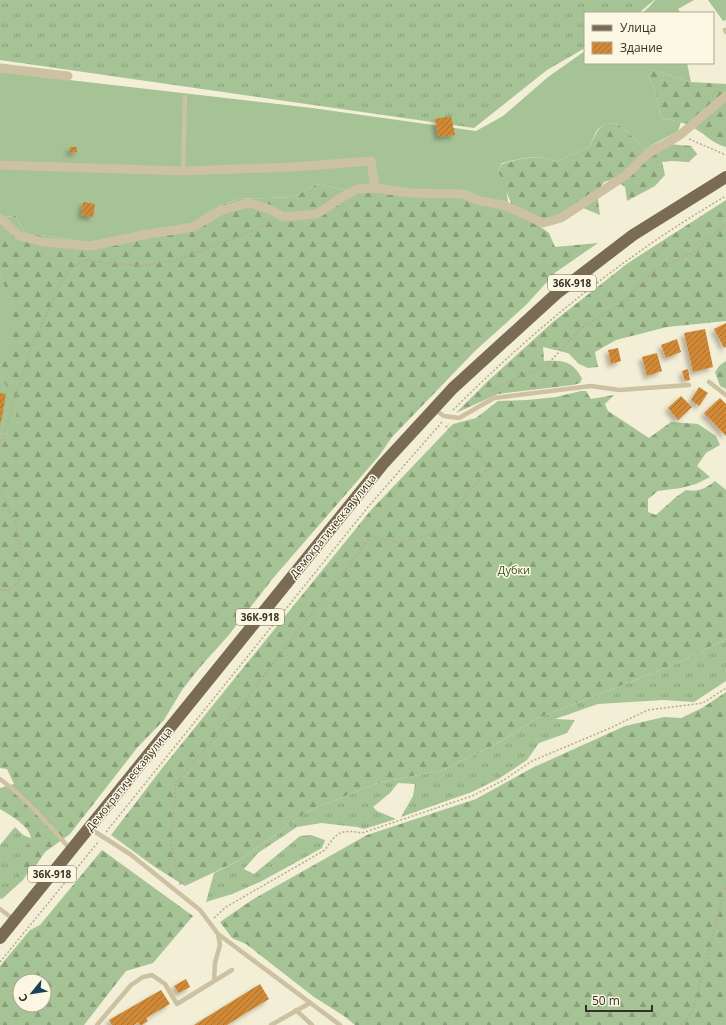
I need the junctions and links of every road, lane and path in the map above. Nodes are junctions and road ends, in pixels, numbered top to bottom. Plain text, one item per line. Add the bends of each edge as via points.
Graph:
1 (0, 68) edge
2 (68, 76) dead end
3 (726, 96) edge
4 (185, 97) dead end
5 (680, 135) junction
6 (726, 155) edge
7 (0, 165) edge
8 (183, 171) junction
9 (726, 177) edge
10 (375, 188) junction
11 (726, 196) edge
12 (0, 218) edge
13 (284, 218) junction
14 (726, 223) edge
15 (709, 382) dead end
16 (689, 385) dead end
17 (487, 394) dead end
18 (726, 395) edge
19 (433, 409) junction
20 (448, 416) junction
21 (455, 417) junction
22 (0, 446) edge
23 (0, 492) edge
24 (0, 590) edge
25 (726, 688) edge
26 (0, 779) edge
27 (89, 828) junction
28 (102, 836) junction
29 (72, 850) junction
30 (726, 885) edge
31 (182, 895) junction
32 (0, 909) edge
33 (15, 920) junction
34 (210, 921) junction
35 (218, 934) junction
36 (0, 938) edge
37 (0, 962) edge
38 (232, 970) dead end
39 (214, 981) junction
40 (310, 1003) junction
41 (296, 1010) junction
42 (97, 1025) edge
43 (271, 1025) edge
44 (312, 1025) edge
45 (340, 1025) edge
46 (681, 1025) edge

1 - 2 street
3 - 5 street
4 - 8 lane
5 - 6 path
5 - 10 street via 646,155 626,175 583,204 561,218 542,223 504,205 480,201 463,194 411,194
7 - 8 street
8 - 10 street via 371,161
9 - 19 main road, Демократическая улица / 36К-918 via 634,235 556,294
10 - 13 street via 357,189 317,214
11 - 20 path via 627,260 556,316 488,376
12 - 13 street via 20,236 44,242 91,246 193,228 222,210 249,203 269,209
13 - 22 path via 177,260 141,266 85,260 71,268 61,283 31,348
14 - 17 path via 698,250 652,272 626,300 579,330 547,365
15 - 18 lane
16 - 21 lane via 619,390 591,386 494,398 459,418
19 - 20 lane
19 - 27 main road, Демократическая улица / 36К-918 via 383,464
20 - 21 lane
20 - 28 path via 368,507
21 - 31 path via 446,428 479,454 488,467 473,488 439,532 398,543 371,536 240,707 176,783 171,845
23 - 24 path via 16,525 23,569 18,583 9,590
25 - 34 path via 703,703 648,710 532,761 504,780 472,796 362,834 347,830 334,836 325,850 226,907
26 - 29 lane via 38,813
27 - 28 lane
27 - 29 main road, Демократическая улица / 36К-918
28 - 31 lane via 130,854
28 - 37 path
29 - 33 main road, Демократическая улица / 36К-918
30 - 46 path via 692,1012
31 - 34 lane
32 - 33 lane
33 - 36 main road, Демократическая улица / 36К-918
34 - 35 lane
35 - 39 lane via 220,945
35 - 40 lane
38 - 39 lane
39 - 42 lane via 177,1004 164,984 152,975 142,977 131,985
40 - 41 lane
40 - 45 lane
41 - 43 lane
41 - 44 lane

